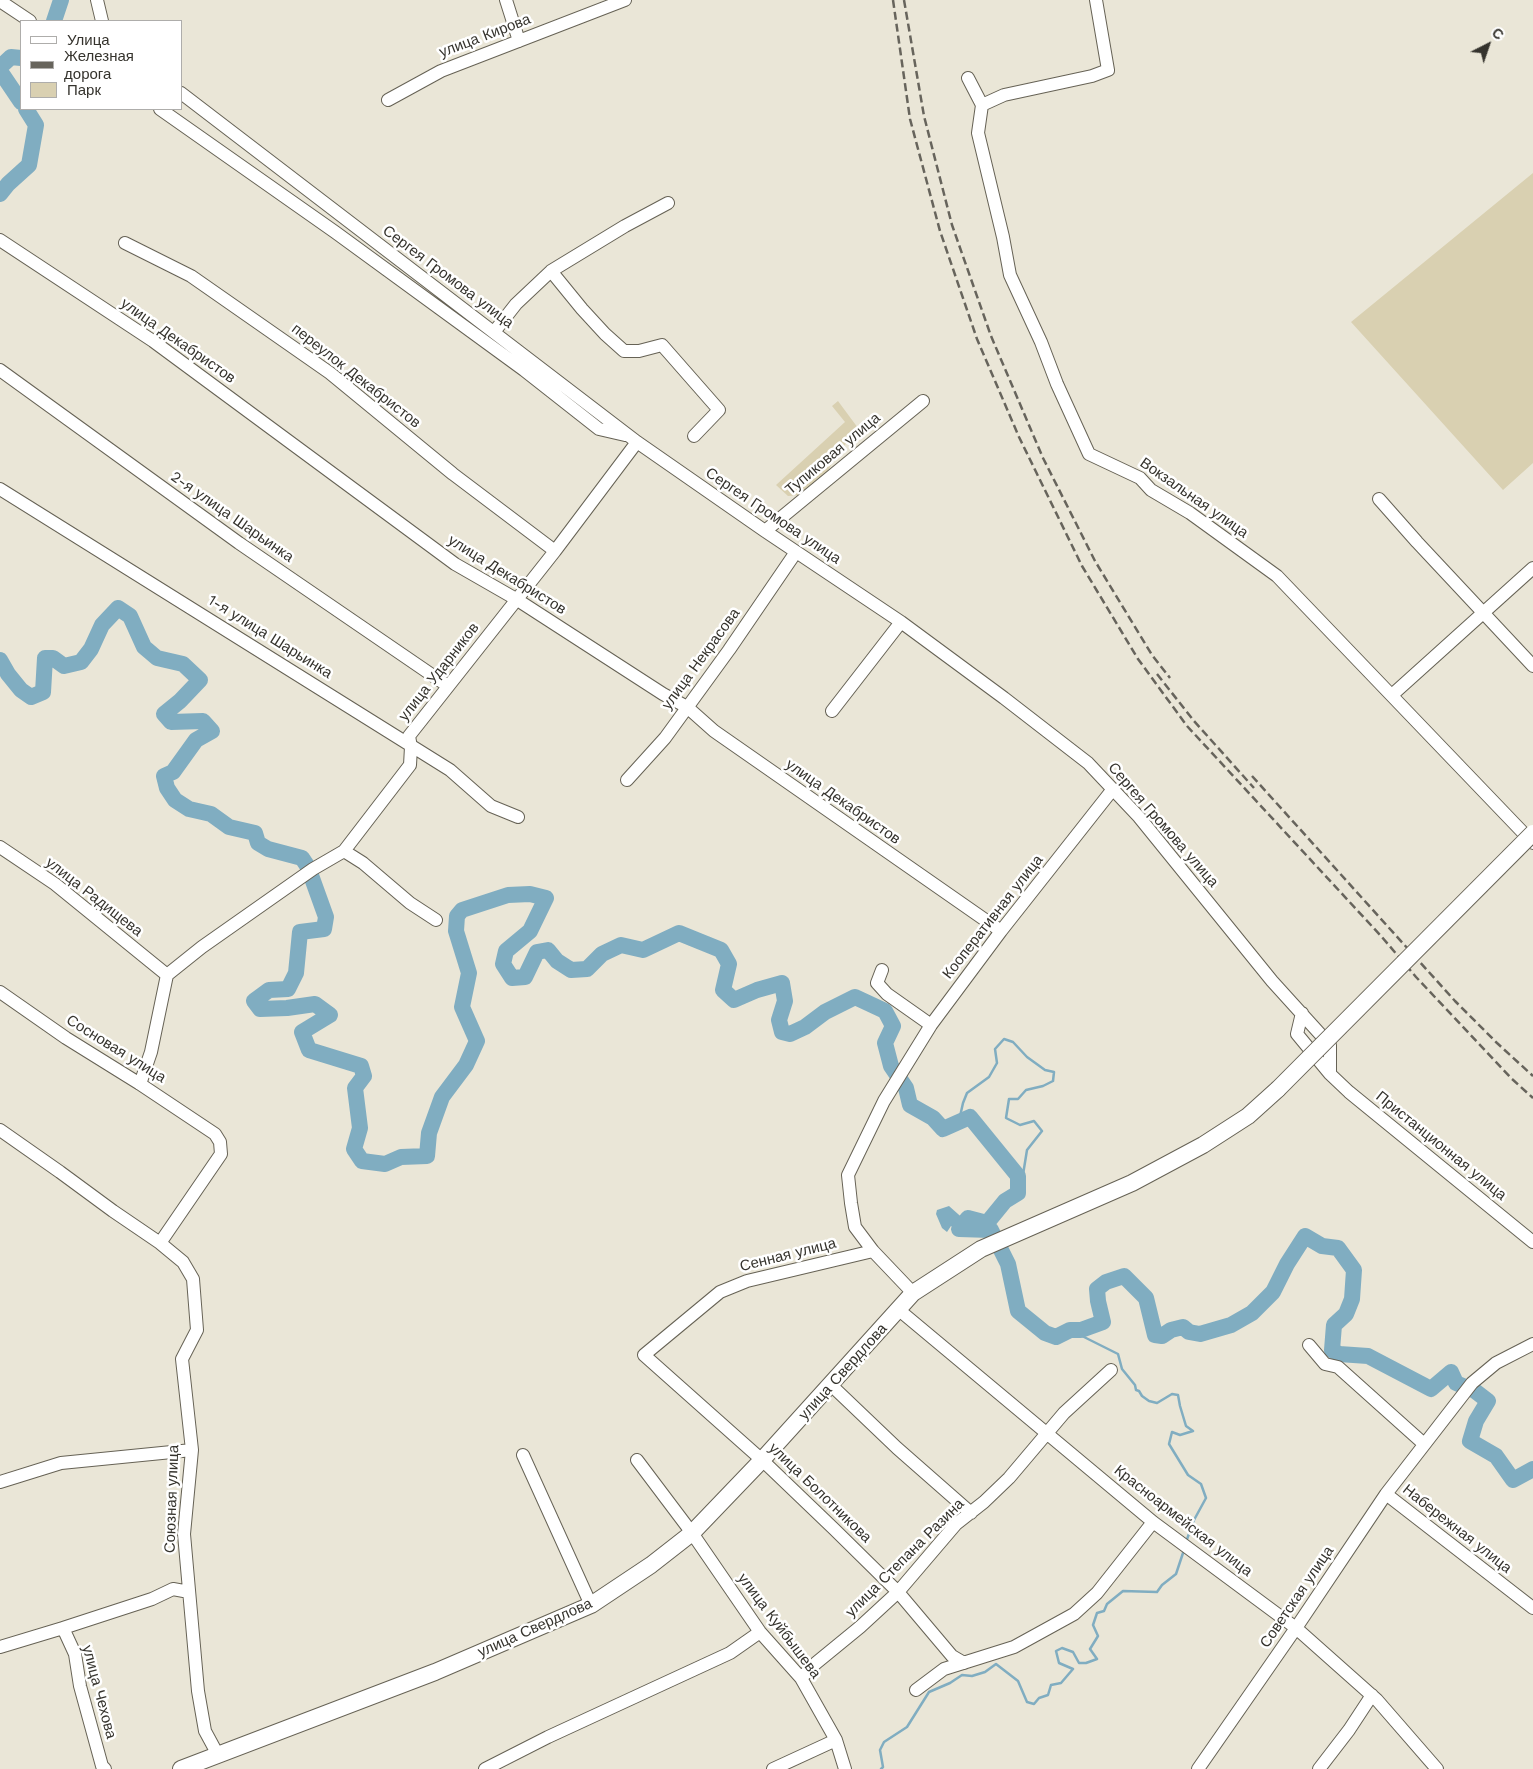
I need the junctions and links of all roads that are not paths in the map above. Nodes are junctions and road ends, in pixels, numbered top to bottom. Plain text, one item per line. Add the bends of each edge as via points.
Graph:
1 (97, 0) edge
2 (506, 0) edge
3 (625, 0) edge
4 (1096, 0) edge
5 (4, 3) dead end
6 (29, 20) edge
7 (102, 20) edge
8 (519, 40) junction
9 (968, 78) dead end
10 (182, 94) edge
11 (388, 100) dead end
12 (982, 105) junction
13 (161, 110) edge
14 (668, 203) dead end
15 (0, 240) edge
16 (125, 243) dead end
17 (551, 271) junction
18 (494, 332) junction
19 (0, 370) edge
20 (923, 401) dead end
21 (694, 436) dead end
22 (632, 439) junction
23 (0, 489) edge
24 (1379, 499) dead end
25 (765, 532) junction
26 (555, 551) junction
27 (796, 552) junction
28 (1533, 568) edge
29 (516, 599) junction
30 (1483, 612) junction
31 (901, 622) junction
32 (1533, 666) edge
33 (448, 686) junction
34 (1392, 695) junction
35 (687, 707) junction
36 (832, 711) dead end
37 (411, 747) junction
38 (627, 780) dead end
39 (1113, 789) junction
40 (518, 817) dead end
41 (1533, 833) edge
42 (1533, 843) edge
43 (0, 847) edge
44 (344, 851) junction
45 (436, 920) dead end
46 (1001, 931) junction
47 (882, 970) dead end
48 (167, 974) junction
49 (0, 992) edge
50 (1302, 1013) junction
51 (931, 1026) junction
52 (1330, 1074) junction
53 (140, 1084) junction
54 (0, 1130) edge
55 (1533, 1242) edge
56 (160, 1243) junction
57 (873, 1252) junction
58 (913, 1293) junction
59 (899, 1310) junction
60 (1533, 1344) edge
61 (1309, 1345) dead end
62 (644, 1355) joint
63 (1112, 1370) dead end
64 (831, 1385) junction
65 (1048, 1434) junction
66 (1424, 1444) junction
67 (192, 1450) junction
68 (523, 1454) dead end
69 (637, 1460) dead end
70 (762, 1460) junction
71 (0, 1482) edge
72 (1386, 1494) junction
73 (971, 1512) junction
74 (1153, 1522) junction
75 (692, 1533) junction
76 (189, 1592) junction
77 (898, 1592) junction
78 (590, 1605) junction
79 (1533, 1608) edge
80 (63, 1628) junction
81 (1296, 1628) junction
82 (760, 1632) junction
83 (0, 1647) edge
84 (964, 1663) junction
85 (801, 1678) junction
86 (916, 1690) dead end
87 (1372, 1695) junction
88 (836, 1740) junction
89 (218, 1755) junction
90 (104, 1769) edge
91 (182, 1769) edge
92 (484, 1769) edge
93 (773, 1769) edge
94 (845, 1769) edge
95 (1198, 1769) edge
96 (1319, 1769) edge
97 (1437, 1769) edge

1 - 7 street
2 - 8 street
3 - 8 street, улица Кирова
4 - 12 street via 1108,70 1004,95
5 - 6 street
8 - 11 street, улица Кирова via 440,71
9 - 12 street
10 - 18 street, Сергея Громова улица
12 - 34 street, Вокзальная улица via 978,133 1010,276 1089,454 1140,478 1151,490 1190,513 1277,576
13 - 22 street via 335,232 599,429
14 - 17 street
15 - 29 street, улица Декабристов via 153,341 455,564
16 - 26 street, переулок Декабристов via 191,276 330,373 453,474
17 - 18 street via 516,304
17 - 21 street via 582,309 624,351 662,345 713,403 719,410
18 - 22 street, Сергея Громова улица
19 - 33 street, 2-я улица Шарьинка via 239,543
20 - 25 street, Тупиковая улица
22 - 25 street, Сергея Громова улица
22 - 26 street, улица Ударников
23 - 37 street, 1-я улица Шарьинка
24 - 30 street
25 - 27 street, Сергея Громова улица
26 - 29 street, улица Ударников
27 - 31 street, Сергея Громова улица
27 - 35 street, улица Некрасова
28 - 30 street
29 - 33 street, улица Ударников
29 - 35 street, улица Декабристов
30 - 32 street
30 - 34 street
31 - 36 street
31 - 39 street, Сергея Громова улица via 1088,763
33 - 37 street, улица Ударников via 409,736
34 - 42 street, Вокзальная улица
35 - 38 street, улица Некрасова
35 - 46 street, улица Декабристов via 714,731
37 - 40 street, 1-я улица Шарьинка via 450,770 491,806
37 - 44 street, улица Ударников via 410,765
39 - 46 street, Кооперативная улица
39 - 50 street, Сергея Громова улица
41 - 58 main road, улица Свердлова, bridge via 1248,1116 1203,1145 1132,1183 981,1249
43 - 48 street, улица Радищева via 55,884
44 - 45 street
44 - 48 street, улица Ударников
46 - 51 street, Кооперативная улица
47 - 51 street via 877,983
48 - 53 street via 151,1052
49 - 53 street, Сосновая улица
50 - 52 street, Сергея Громова улица via 1330,1045
50 - 52 street, Пристанционная улица via 1297,1034
51 - 57 street, Кооперативная улица via 899,1076 848,1175 855,1226
52 - 55 street, Пристанционная улица
53 - 56 street, Сосновая улица via 215,1134 220,1142 221,1154
54 - 56 street, Союзная улица
56 - 67 street, Союзная улица via 183,1262 193,1279 197,1330 182,1359
57 - 58 street
57 - 62 street, Сенная улица via 747,1281 720,1292
58 - 59 main road, улица Свердлова
59 - 64 main road, улица Свердлова
59 - 65 street, Красноармейская улица
60 - 66 street, Советская улица via 1496,1363 1469,1387
61 - 66 street via 1325,1364 1338,1368
62 - 70 street, улица Болотникова
63 - 65 street, улица Степана Разина via 1064,1413
64 - 70 main road, улица Свердлова
64 - 73 street
65 - 73 street, улица Степана Разина via 1009,1478
65 - 74 street, Красноармейская улица
66 - 72 street, Советская улица
67 - 71 street via 61,1463
67 - 76 street, Союзная улица via 184,1534
68 - 78 street
69 - 75 street, улица Куйбышева
70 - 75 main road, улица Свердлова
70 - 77 street, улица Болотникова
72 - 79 street, Набережная улица
72 - 81 street, Советская улица
73 - 77 street, улица Степана Разина via 956,1524
74 - 81 street, Красноармейская улица
74 - 84 street via 1097,1593 1074,1614 1014,1647
75 - 78 main road, улица Свердлова
75 - 82 street, улица Куйбышева
76 - 80 street via 173,1589
76 - 89 street, Союзная улица via 205,1731
77 - 84 street, улица Болотникова via 952,1656
77 - 85 street, улица Степана Разина
78 - 89 main road, улица Свердлова via 435,1672
80 - 83 street
80 - 90 street, улица Чехова via 75,1654 80,1686
81 - 87 street, Красноармейская улица
81 - 95 street, Советская улица
82 - 85 street, улица Куйбышева
82 - 92 street via 730,1653
84 - 86 street via 944,1669
85 - 88 street, улица Куйбышева
87 - 96 street
87 - 97 street, Красноармейская улица
88 - 93 street
88 - 94 street, улица Куйбышева
89 - 91 main road, улица Свердлова

